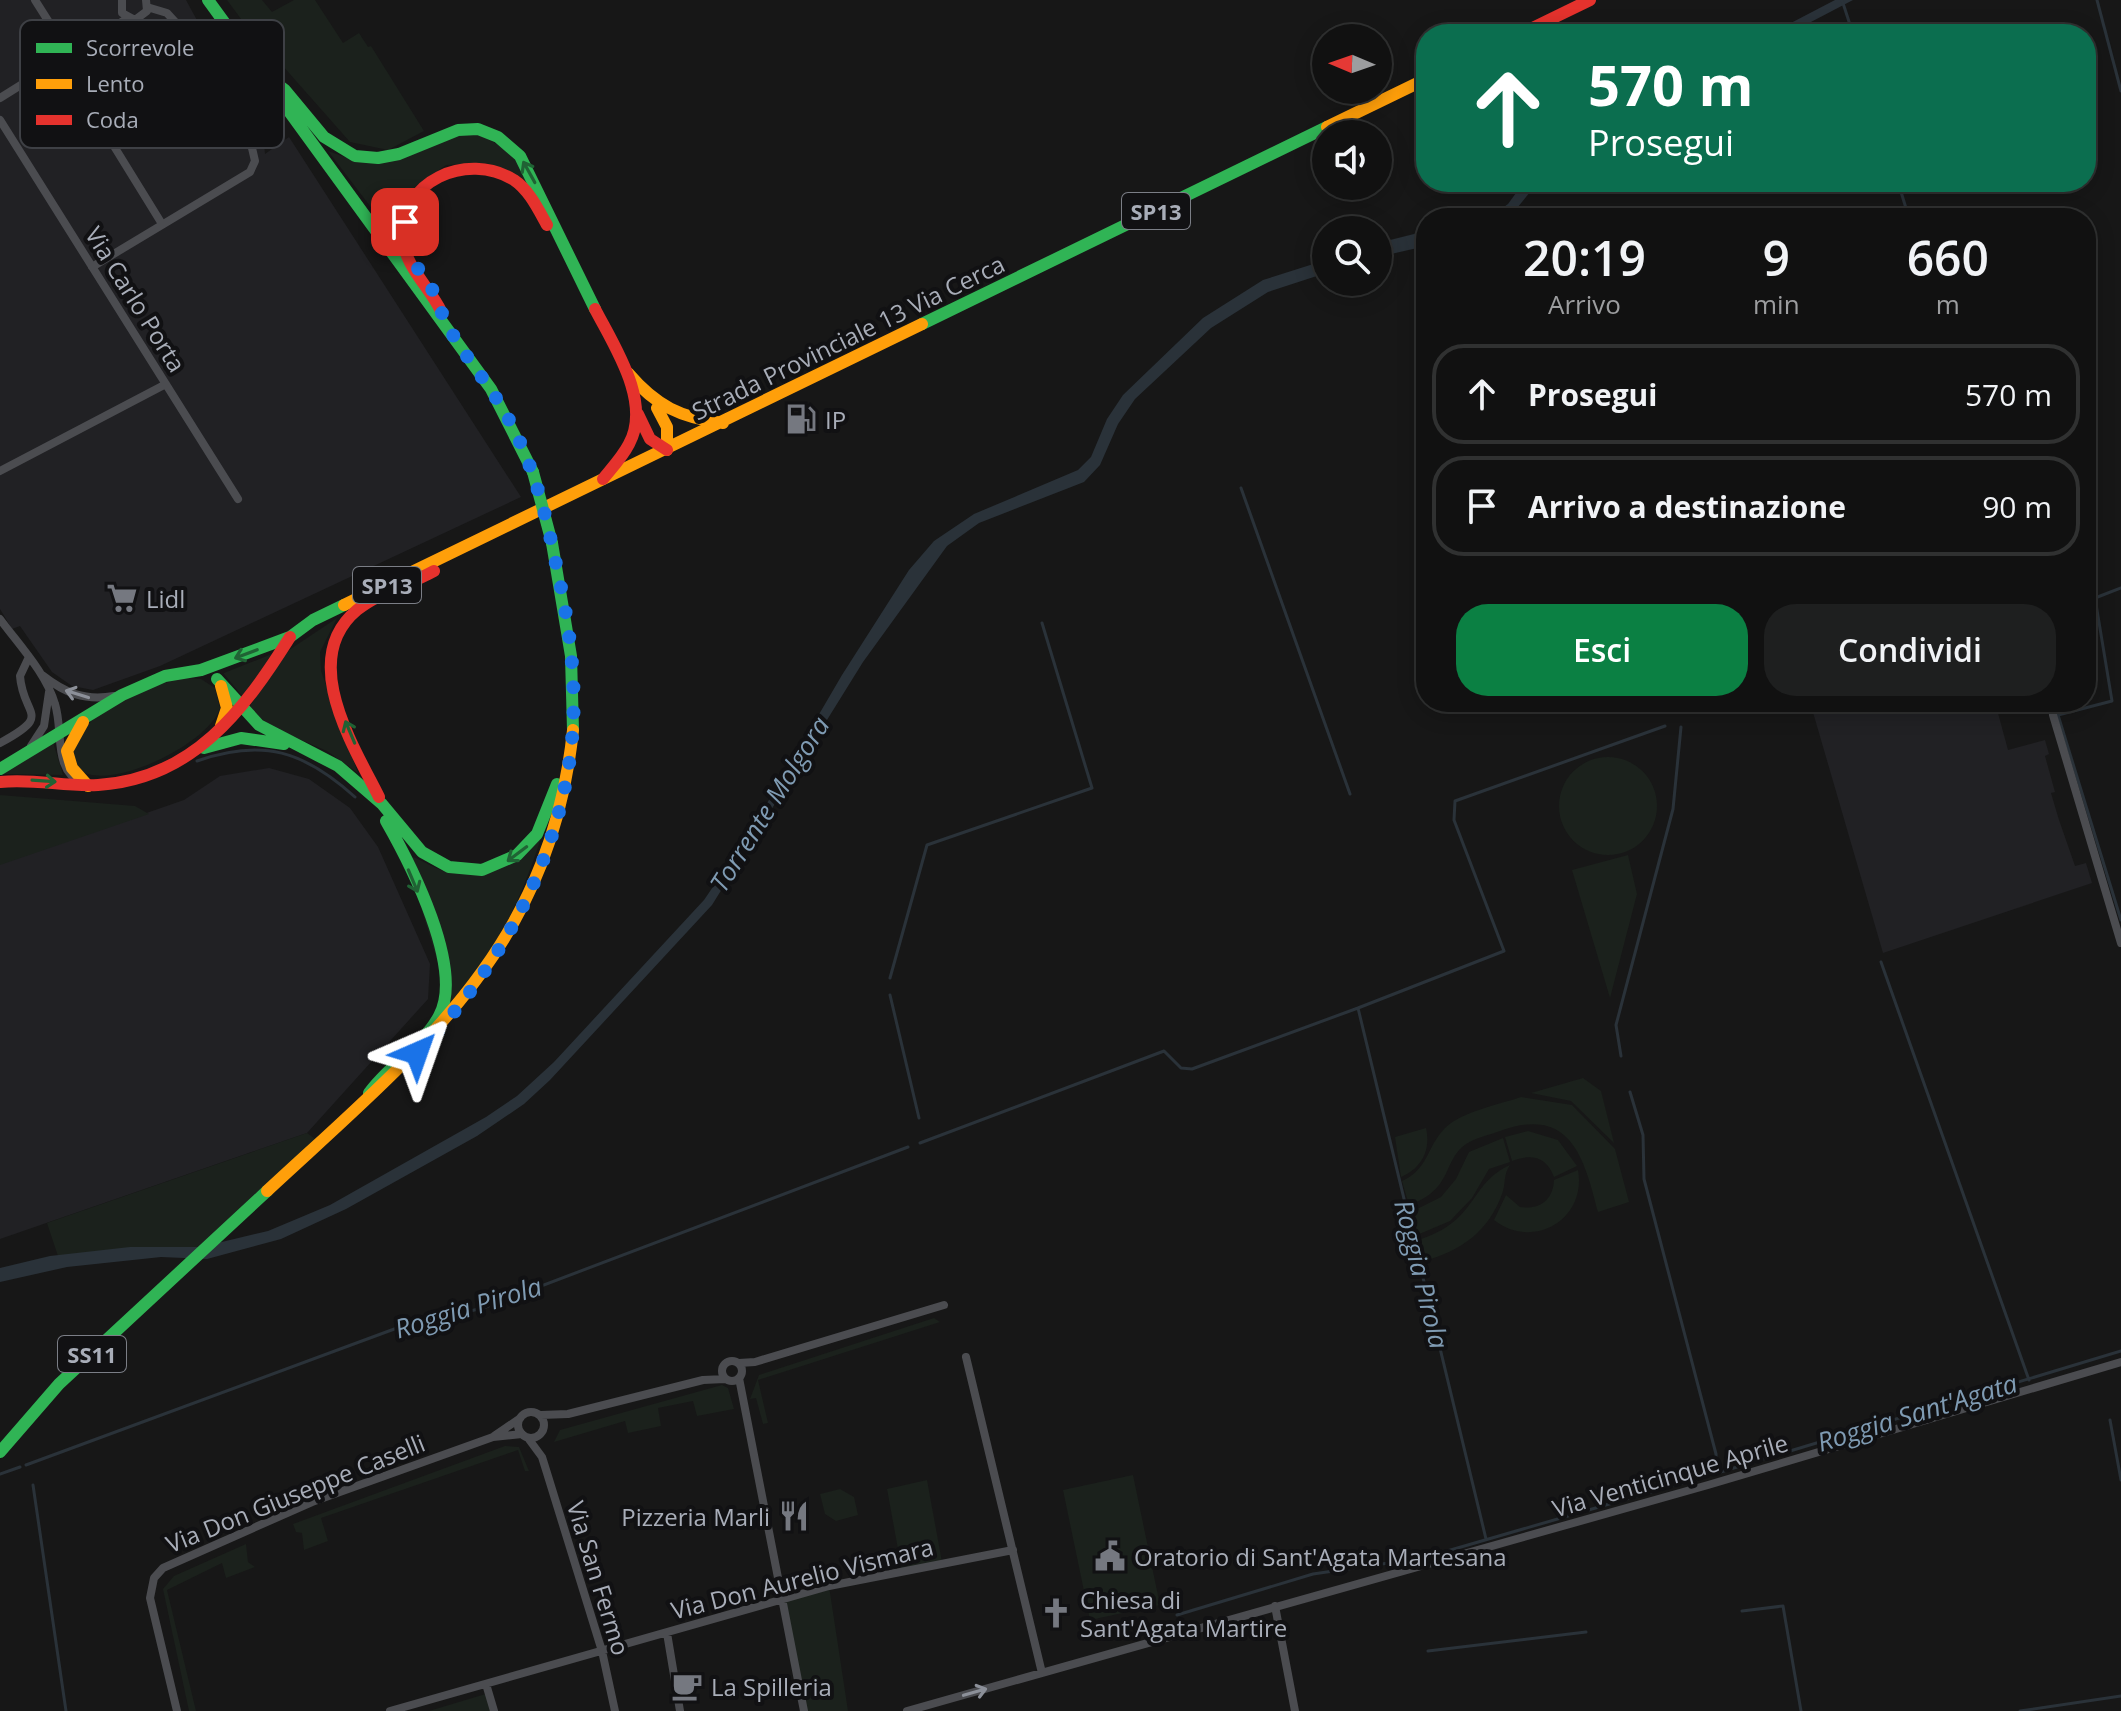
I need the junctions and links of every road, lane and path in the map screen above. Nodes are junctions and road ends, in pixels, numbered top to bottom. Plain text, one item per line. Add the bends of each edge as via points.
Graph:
1 (35, 0) edge
2 (122, 0) edge
3 (208, 0) edge
4 (1590, 0) edge
5 (146, 4) edge
6 (128, 18) junction
7 (48, 20) edge
8 (125, 20) edge
9 (175, 20) edge
10 (223, 20) edge
11 (1541, 24) edge
12 (1416, 84) edge
13 (20, 86) edge
14 (284, 89) edge
15 (0, 98) edge
16 (284, 104) edge
17 (0, 120) edge
18 (115, 148) edge
19 (250, 148) edge
20 (162, 224) junction
21 (92, 267) junction
22 (573, 269) junction
23 (448, 329) junction
24 (624, 367) junction
25 (166, 384) junction
26 (650, 399) junction
27 (636, 407) junction
28 (723, 423) junction
29 (667, 450) junction
30 (0, 471) edge
31 (599, 484) junction
32 (238, 499) dead end
33 (487, 537) junction
34 (0, 619) edge
35 (290, 637) junction
36 (28, 659) junction
37 (201, 670) junction
38 (38, 672) junction
39 (217, 679) junction
40 (49, 691) junction
41 (122, 695) junction
42 (244, 707) junction
43 (2053, 715) dead end
44 (87, 717) junction
45 (60, 732) junction
46 (217, 734) junction
47 (572, 735) junction
48 (0, 743) edge
49 (303, 748) junction
50 (194, 751) junction
51 (24, 755) junction
52 (0, 769) edge
53 (0, 782) edge
54 (88, 786) junction
55 (364, 787) junction
56 (382, 804) junction
57 (2121, 943) edge
58 (359, 1110) junction
59 (944, 1305) dead end
60 (966, 1357) dead end
61 (2121, 1362) edge
62 (721, 1369) junction
63 (740, 1371) junction
64 (703, 1380) junction
65 (726, 1380) junction
66 (741, 1399) junction
67 (568, 1414) junction
68 (541, 1415) junction
69 (520, 1418) junction
70 (543, 1430) junction
71 (525, 1436) junction
72 (493, 1437) junction
73 (0, 1452) edge
74 (542, 1457) junction
75 (1013, 1550) junction
76 (782, 1601) junction
77 (1275, 1606) junction
78 (667, 1633) junction
79 (602, 1651) junction
80 (1042, 1673) junction
81 (486, 1684) junction
82 (177, 1711) edge
83 (390, 1711) edge
84 (494, 1711) edge
85 (615, 1711) edge
86 (680, 1711) edge
87 (804, 1711) edge
88 (907, 1711) edge
89 (1295, 1711) edge

1 - 7 street
2 - 6 street via 120,9
3 - 10 main road
4 - 11 main road
5 - 6 street via 142,17
5 - 9 street
6 - 8 street
12 - 28 main road, Strada Provinciale 13 Via Cerca / SP13
13 - 15 street
22 -> 14 main road via 526,165 500,138 453,130 398,155 358,157 320,135
16 - 23 main road
17 - 21 street, Via Carlo Porta
18 - 20 street
19 - 20 street via 255,157 250,172
20 - 21 street
21 - 25 street, Via Carlo Porta
22 - 23 main road via 528,195 512,180 470,167 435,177 410,205 403,239
22 - 24 main road
23 - 47 main road, bridge via 500,405 533,472 570,644
24 - 26 main road
24 - 27 main road
25 - 30 street
25 - 32 street, Via Carlo Porta
26 - 28 main road via 678,417
26 - 29 main road via 666,422
27 - 29 main road via 650,439
27 - 31 main road via 630,443
28 - 29 main road, Strada Provinciale 13 Via Cerca / SP13
29 - 31 main road, Strada Provinciale 13 Via Cerca / SP13
31 - 33 main road, Strada Provinciale 13 Via Cerca / SP13
33 - 35 main road, Strada Provinciale 13 Via Cerca / SP13 via 313,620
56 -> 33 main road via 330,684 329,648 357,610
34 - 36 street
35 -> 37 main road, Strada Provinciale 13 Via Cerca / SP13
35 - 42 main road, Strada Provinciale 13 Via Cerca / SP13
36 - 38 street
36 - 48 street via 20,676 33,710 31,720
37 - 39 main road
37 - 41 main road, Strada Provinciale 13 Via Cerca / SP13 via 165,676
38 - 40 street
41 -> 38 street via 82,697
39 - 42 main road
39 - 46 main road via 227,708
40 - 45 street
40 - 51 street via 44,726
41 - 44 main road, Strada Provinciale 13 Via Cerca / SP13
42 - 46 main road, Strada Provinciale 13 Via Cerca / SP13
42 - 49 main road via 259,725
43 - 57 street
44 - 45 main road, Strada Provinciale 13 Via Cerca / SP13
44 - 54 main road, SP13 via 67,751 72,768
45 - 51 main road, Strada Provinciale 13 Via Cerca / SP13
45 - 54 street via 66,771
46 - 50 main road, Strada Provinciale 13 Via Cerca / SP13
47 -> 56 main road via 537,834 497,866 465,870 438,862 422,852
47 - 58 main road via 547,846 505,938 446,1022
49 - 50 main road via 241,738
49 - 55 main road
50 - 54 main road, Strada Provinciale 13 Via Cerca / SP13 via 136,778
51 - 52 main road, Strada Provinciale 13 Via Cerca / SP13
53 -> 54 main road, Strada Provinciale 13 Via Cerca / SP13
55 - 56 main road
55 -> 58 main road via 393,832 441,946 447,984 438,1017 379,1077
58 - 73 main road, SS11 via 46,1397
59 - 63 street
60 - 75 street
61 - 77 street, Via Venticinque Aprile
62 - 63 street via 729,1361
62 - 64 street
62 - 65 street
63 - 65 street
63 - 66 street
64 - 65 street
64 - 67 street
65 - 66 street
66 - 76 street
67 - 68 street
67 - 70 street, Via Don Giuseppe Caselli
68 - 69 street via 529,1411
68 - 70 street
69 - 71 street
69 - 72 street, Via Don Giuseppe Caselli
70 - 71 street, Via Don Giuseppe Caselli
70 - 74 street
71 - 72 street, Via Don Giuseppe Caselli
71 - 74 street
72 - 82 street, Via Don Giuseppe Caselli via 312,1502 161,1569 150,1598
74 - 79 street, Via San Fermo
75 - 76 street, Via Don Aurelio Vismara via 854,1580
75 - 80 street
76 - 78 street, Via Don Aurelio Vismara
76 - 87 street
77 - 80 street, Via Venticinque Aprile
77 - 89 street
78 - 79 street, Via Don Aurelio Vismara
78 - 86 street
79 - 81 street, Via Don Aurelio Vismara
79 - 85 street, Via San Fermo
88 -> 80 street, Via Venticinque Aprile
81 - 83 street, Via Don Aurelio Vismara
81 - 84 street

